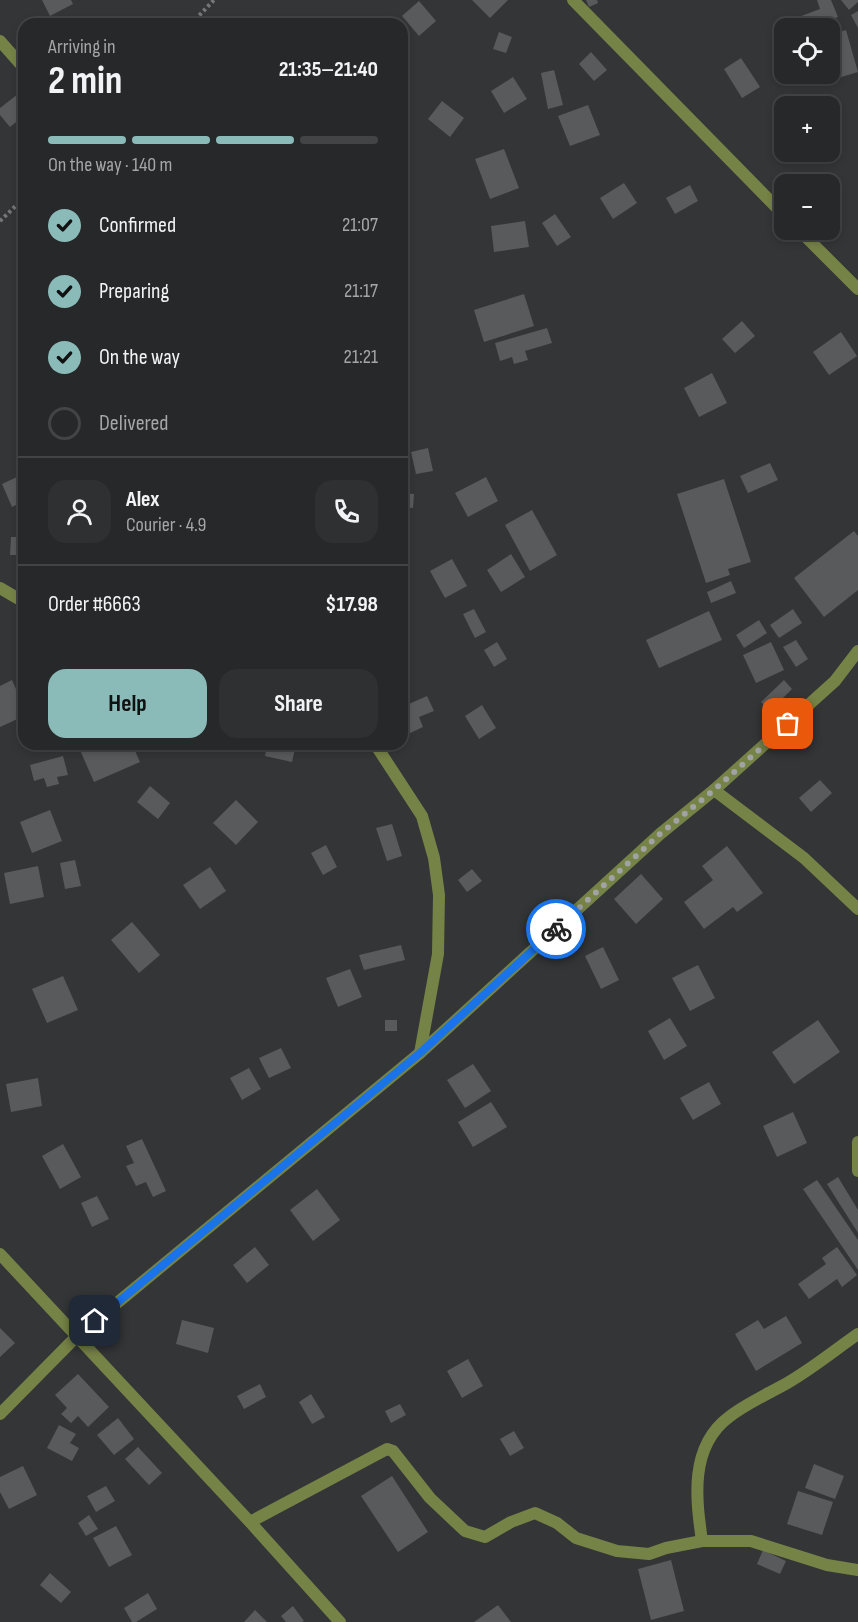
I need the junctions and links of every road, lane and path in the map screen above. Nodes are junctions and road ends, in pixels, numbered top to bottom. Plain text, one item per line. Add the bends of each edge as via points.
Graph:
1 (214, 0) edge
2 (573, 0) edge
3 (197, 18) edge
4 (0, 40) edge
5 (18, 61) edge
6 (18, 204) edge
7 (774, 205) edge
8 (0, 221) edge
9 (809, 240) edge
10 (858, 289) edge
11 (0, 588) edge
12 (18, 598) edge
13 (858, 651) edge
14 (379, 750) edge
15 (714, 790) junction
16 (858, 909) edge
17 (420, 1053) junction
18 (858, 1142) edge
19 (858, 1171) edge
20 (0, 1254) edge
21 (858, 1334) edge
22 (77, 1336) junction
23 (0, 1414) edge
24 (250, 1522) junction
25 (702, 1541) junction
26 (858, 1570) edge
27 (340, 1622) edge

1 - 3 path
2 - 7 street
4 - 5 street
6 - 8 path
9 - 10 street
11 - 12 street
13 - 15 street via 835,681
14 - 17 street via 422,816 434,858 439,895 438,954
15 - 16 street via 804,858
15 - 17 street via 660,834
17 - 22 street
18 - 19 street
20 - 22 street
21 - 25 street via 719,1426 703,1453 699,1469 696,1496
22 - 23 street
22 - 24 street
24 - 25 street via 387,1449 465,1531 485,1537 535,1513 576,1538 617,1551 649,1554
24 - 27 street
25 - 26 street via 751,1541 827,1565

